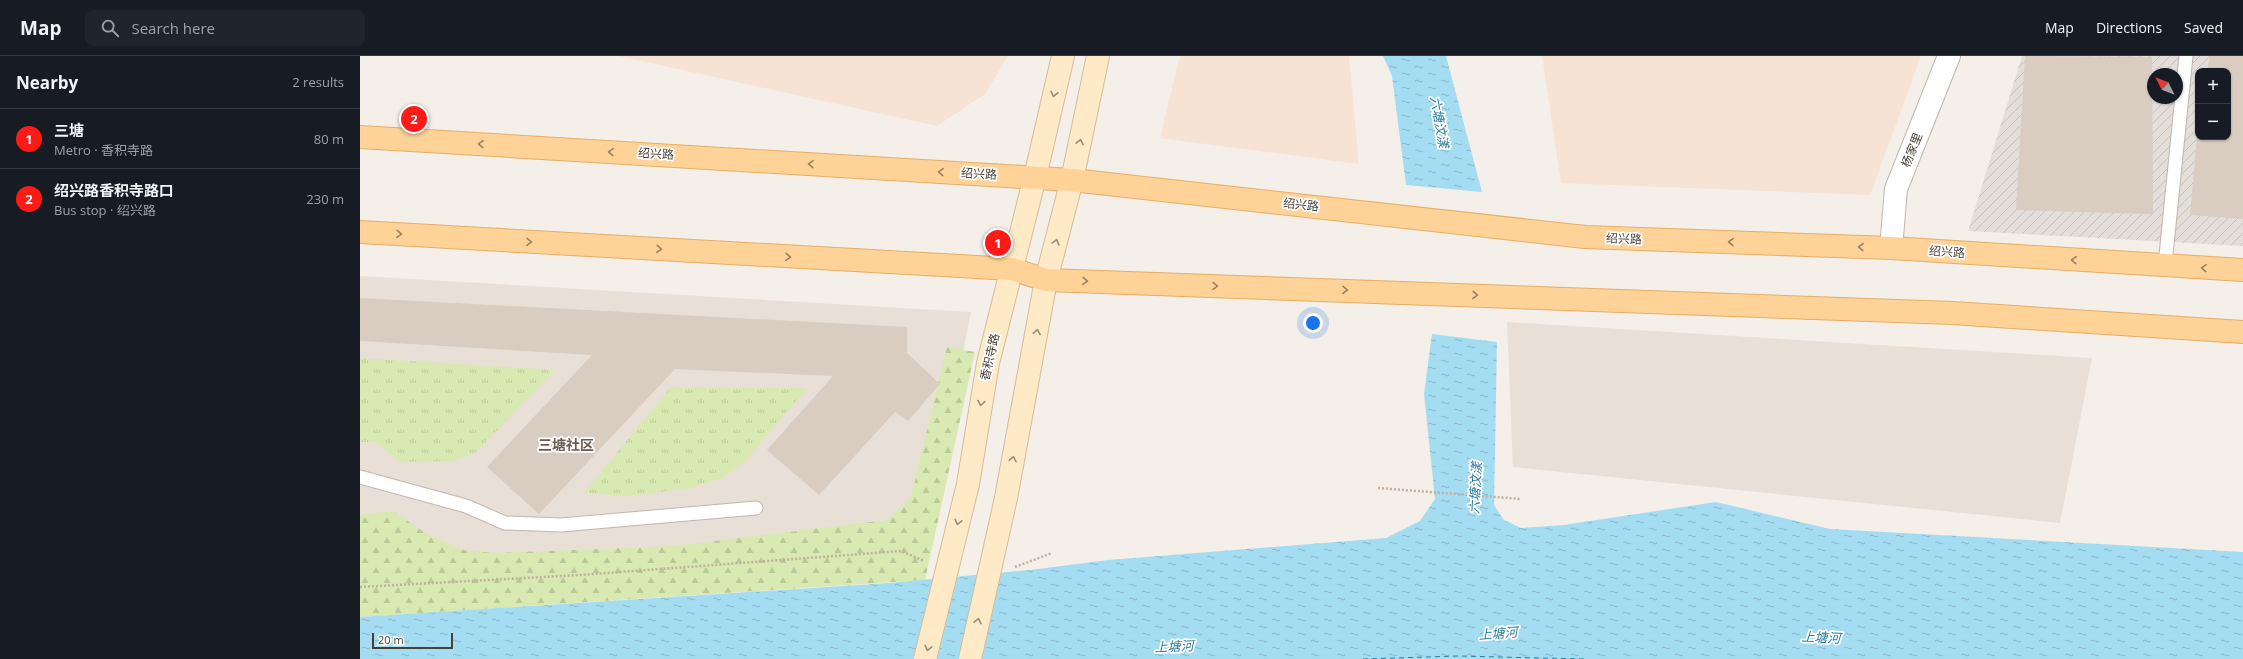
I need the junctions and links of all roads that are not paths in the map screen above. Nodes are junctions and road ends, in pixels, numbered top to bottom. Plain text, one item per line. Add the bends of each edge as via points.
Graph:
1 (1063, 56) edge
2 (1098, 56) edge
3 (1949, 56) edge
4 (2186, 56) edge
5 (360, 137) edge
6 (1035, 177) junction
7 (1072, 180) junction
8 (360, 232) edge
9 (1891, 248) junction
10 (2165, 265) junction
11 (1012, 270) junction
12 (2243, 270) edge
13 (1046, 280) junction
14 (2243, 332) edge
15 (360, 477) edge
16 (756, 508) dead end
17 (926, 659) edge
18 (970, 659) edge

1 -> 6 main road, 香积寺路
7 -> 2 main road
3 - 9 street, 杨家里 via 1896,189
4 - 10 lane
6 -> 5 main road, 绍兴路
6 - 7 main road, 绍兴路
6 - 11 main road, 香积寺路
9 -> 7 main road, 绍兴路 via 1585,237
13 -> 7 main road
8 -> 11 main road
10 -> 9 main road, 绍兴路
12 -> 10 main road, 绍兴路
11 - 13 main road
11 -> 17 main road, 香积寺路, bridge via 988,362 968,484
13 -> 14 main road via 1952,313
18 -> 13 main road, bridge via 1006,498
15 - 16 lane via 466,506 505,523 561,525

